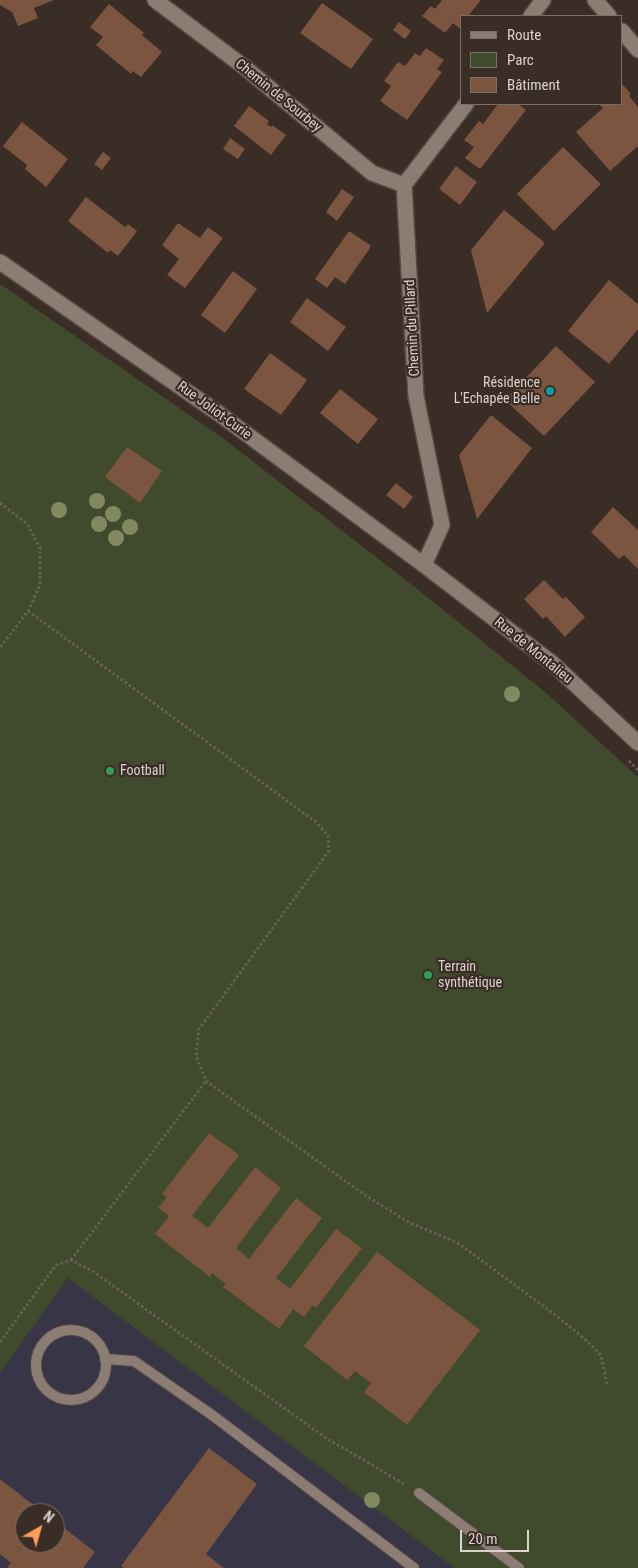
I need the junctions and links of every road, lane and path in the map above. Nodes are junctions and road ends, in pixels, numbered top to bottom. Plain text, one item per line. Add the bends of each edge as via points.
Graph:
1 (155, 0) edge
2 (543, 0) edge
3 (595, 0) edge
4 (532, 15) edge
5 (608, 15) edge
6 (623, 32) edge
7 (638, 50) edge
8 (465, 105) edge
9 (404, 186) junction
10 (0, 262) edge
11 (0, 503) edge
12 (424, 566) junction
13 (28, 611) junction
14 (0, 648) edge
15 (638, 743) edge
16 (206, 1081) junction
17 (71, 1260) junction
18 (0, 1342) edge
19 (105, 1359) junction
20 (607, 1384) dead end
21 (419, 1493) joint
22 (414, 1568) edge
23 (519, 1568) edge

1 - 9 street, Chemin de Sourbey via 243,66 372,173
2 - 4 street
3 - 5 street
6 - 7 street
8 - 9 street
9 - 12 street, Chemin du Pillard via 416,396 442,525
10 - 12 street, Rue Joliot-Curie via 218,413
11 - 13 path via 27,524 40,548 40,585
12 - 15 street, Rue de Montalieu via 552,663
13 - 14 path
13 - 16 path via 316,822 328,835 329,851 199,1029 196,1056
16 - 17 path
16 - 20 path via 364,1196 410,1223 458,1243 550,1311 600,1355
17 - 18 path via 56,1265
17 - 21 path via 91,1270 326,1438
19 - 19 lane via 95,1340 75,1330 64,1331 53,1335 38,1351 36,1373 48,1393 71,1400 83,1398 101,1383
19 - 22 lane via 134,1361 212,1414
21 - 23 lane

